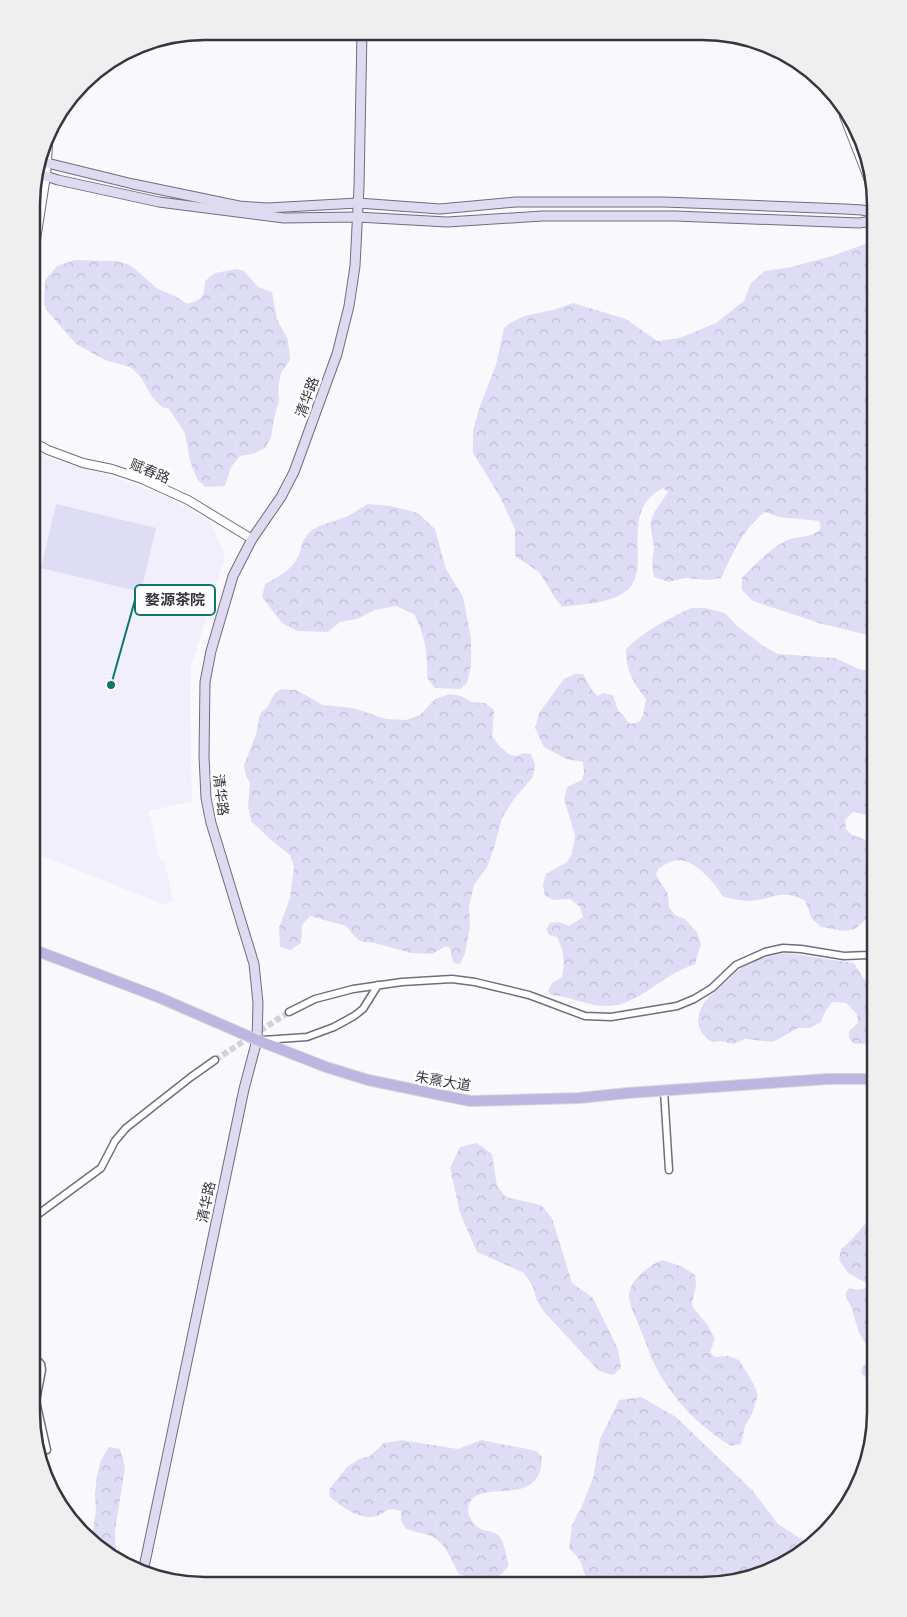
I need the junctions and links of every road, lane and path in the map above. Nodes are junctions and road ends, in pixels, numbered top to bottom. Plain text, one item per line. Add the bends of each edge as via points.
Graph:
1 (362, 40) edge
2 (46, 163) edge
3 (44, 168) edge
4 (43, 175) edge
5 (46, 176) junction
6 (358, 204) junction
7 (867, 211) edge
8 (40, 214) edge
9 (357, 217) junction
10 (867, 222) edge
11 (40, 446) edge
12 (252, 539) junction
13 (40, 952) edge
14 (867, 954) edge
15 (378, 985) junction
16 (289, 1012) tunnel mouth
17 (257, 1040) junction
18 (215, 1060) tunnel mouth
19 (867, 1079) edge
20 (664, 1091) junction
21 (669, 1170) dead end
22 (40, 1213) edge
23 (40, 1363) edge
24 (40, 1380) edge
25 (40, 1419) edge
26 (47, 1450) dead end
27 (144, 1565) edge

1 - 6 main road, 清华路
2 - 6 main road via 239,206
3 - 5 street
4 - 5 main road
5 - 8 street
5 - 9 main road via 204,209 284,218
6 - 7 main road via 440,209 516,202 664,202
6 - 9 main road, 清华路
9 - 10 main road via 447,222 542,216
9 - 12 main road, 清华路 via 356,266 337,354 294,472
11 - 12 street, 赋春路 via 83,463 142,479 188,500
12 - 17 main road, 清华路 via 233,576 211,650 204,682 204,756 211,823 254,964
13 - 17 main road, 朱熹大道 via 158,997
14 - 15 street via 844,956 783,948 765,952 736,965 712,988 694,999 677,1006 610,1017 585,1016 529,995 468,981 452,979
15 - 16 street via 316,999
15 - 17 street via 363,1008 334,1027 302,1038
17 - 20 main road, 朱熹大道 via 368,1080 470,1101 579,1098
17 - 27 main road, 清华路
18 - 22 street via 126,1128 101,1168
19 - 20 main road, 朱熹大道
20 - 21 street
23 - 24 street
25 - 26 street

